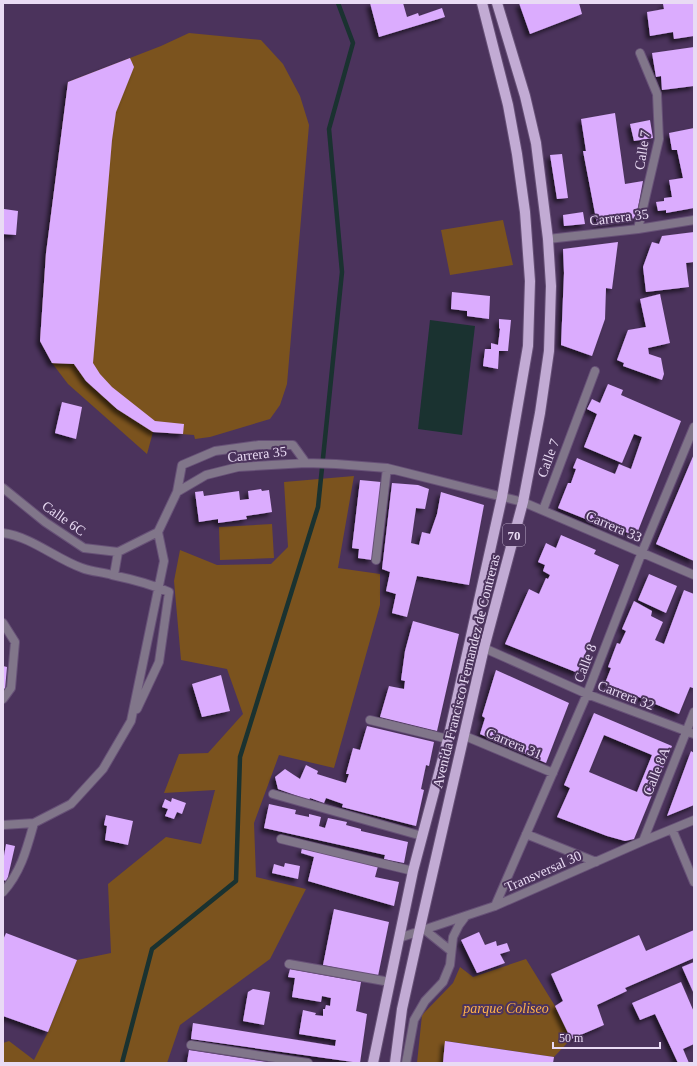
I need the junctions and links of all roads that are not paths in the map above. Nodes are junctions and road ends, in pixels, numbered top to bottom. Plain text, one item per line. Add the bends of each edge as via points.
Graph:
1 (482, 3) edge
2 (496, 3) edge
3 (640, 53) dead end
4 (694, 220) edge
5 (638, 229) junction
6 (548, 238) junction
7 (595, 371) dead end
8 (694, 428) edge
9 (306, 463) junction
10 (387, 468) junction
11 (3, 488) edge
12 (177, 492) junction
13 (502, 497) junction
14 (523, 502) junction
15 (543, 510) junction
16 (158, 532) junction
17 (3, 533) edge
18 (118, 552) junction
19 (642, 552) junction
20 (376, 560) dead end
21 (114, 575) junction
22 (694, 575) edge
23 (158, 588) junction
24 (3, 623) edge
25 (484, 648) junction
26 (587, 694) junction
27 (3, 699) edge
28 (694, 712) edge
29 (370, 720) dead end
30 (131, 721) junction
31 (690, 733) edge
32 (465, 736) junction
33 (448, 739) junction
34 (553, 773) junction
35 (272, 794) dead end
36 (694, 820) edge
37 (34, 823) junction
38 (3, 825) edge
39 (672, 829) junction
40 (526, 834) junction
41 (422, 836) junction
42 (281, 838) dead end
43 (643, 841) junction
44 (596, 862) junction
45 (414, 871) junction
46 (694, 882) edge
47 (3, 892) edge
48 (495, 906) junction
49 (465, 916) junction
50 (422, 931) junction
51 (399, 938) junction
52 (451, 951) junction
53 (289, 964) dead end
54 (390, 982) junction
55 (191, 1045) dead end
56 (308, 1063) edge
57 (373, 1063) edge
58 (395, 1063) edge
59 (406, 1063) edge

1 - 13 main road, Avenida Francisco Fernandez de Contreras / 70 via 508,105 517,154 525,212 530,281 528,346
2 - 6 main road, Avenida Francisco Fernandez de Contreras / 70 via 525,96 536,143
3 - 5 street, Calle 7 via 657,94 659,139
4 - 5 street, Carrera 35
5 - 6 street, Carrera 35
6 - 14 main road, Avenida Francisco Fernandez de Contreras / 70 via 551,286 549,351
7 - 15 street, Calle 7
8 - 19 street, Calle 8
9 - 10 street, Carrera 35
9 - 12 street, Carrera 35 via 238,467 206,475
9 - 12 street via 293,445 259,444 214,451 182,465
10 - 13 street, Carrera 33
10 - 20 street
11 - 18 street, Calle 6C via 45,522 84,548
12 - 16 street
13 - 14 street, Carrera 33
13 - 33 main road, Avenida Francisco Fernandez de Contreras / 70
14 - 15 street, Carrera 33
14 - 25 main road, Avenida Francisco Fernandez de Contreras / 70
15 - 19 street, Carrera 33
16 - 18 street
16 - 23 street via 164,561
17 - 21 street via 34,544 82,568
18 - 21 street
19 - 22 street, Carrera 33
19 - 26 street, Calle 8
21 - 23 street
23 - 30 street
23 - 30 street via 169,592 159,662
24 - 27 street via 15,642 11,688
25 - 26 street, Carrera 32
25 - 32 main road, Avenida Francisco Fernandez de Contreras / 70
26 - 31 street, Carrera 32
26 - 34 street, Calle 8
28 - 31 street, Calle 8A
29 - 33 street
30 - 37 street via 103,769 71,804
31 - 43 street, Calle 8A
32 - 34 street, Carrera 31
32 - 50 main road, Avenida Francisco Fernandez de Contreras / 70
33 - 41 main road, Avenida Francisco Fernandez de Contreras / 70
34 - 40 street, Calle 8
35 - 41 street
36 - 39 street, Transversal 30
37 - 38 street
37 - 47 street via 25,856
39 - 43 street, Transversal 30
39 - 46 street
40 - 44 street
40 - 48 street, Calle 8
41 - 45 main road, Avenida Francisco Fernandez de Contreras / 70
42 - 45 street
43 - 44 street, Transversal 30
44 - 48 street, Transversal 30
45 - 51 main road, Avenida Francisco Fernandez de Contreras / 70
48 - 49 street, Transversal 30
49 - 50 street, Transversal 30
49 - 52 street via 453,937
50 - 51 street, Transversal 30
50 - 52 street
50 - 58 main road, Avenida Francisco Fernandez de Contreras / 70 via 402,1009
51 - 54 main road, Avenida Francisco Fernandez de Contreras / 70
52 - 59 street via 450,965 443,982 425,1001 414,1020
53 - 54 street
54 - 57 main road, Avenida Francisco Fernandez de Contreras / 70
55 - 56 street

